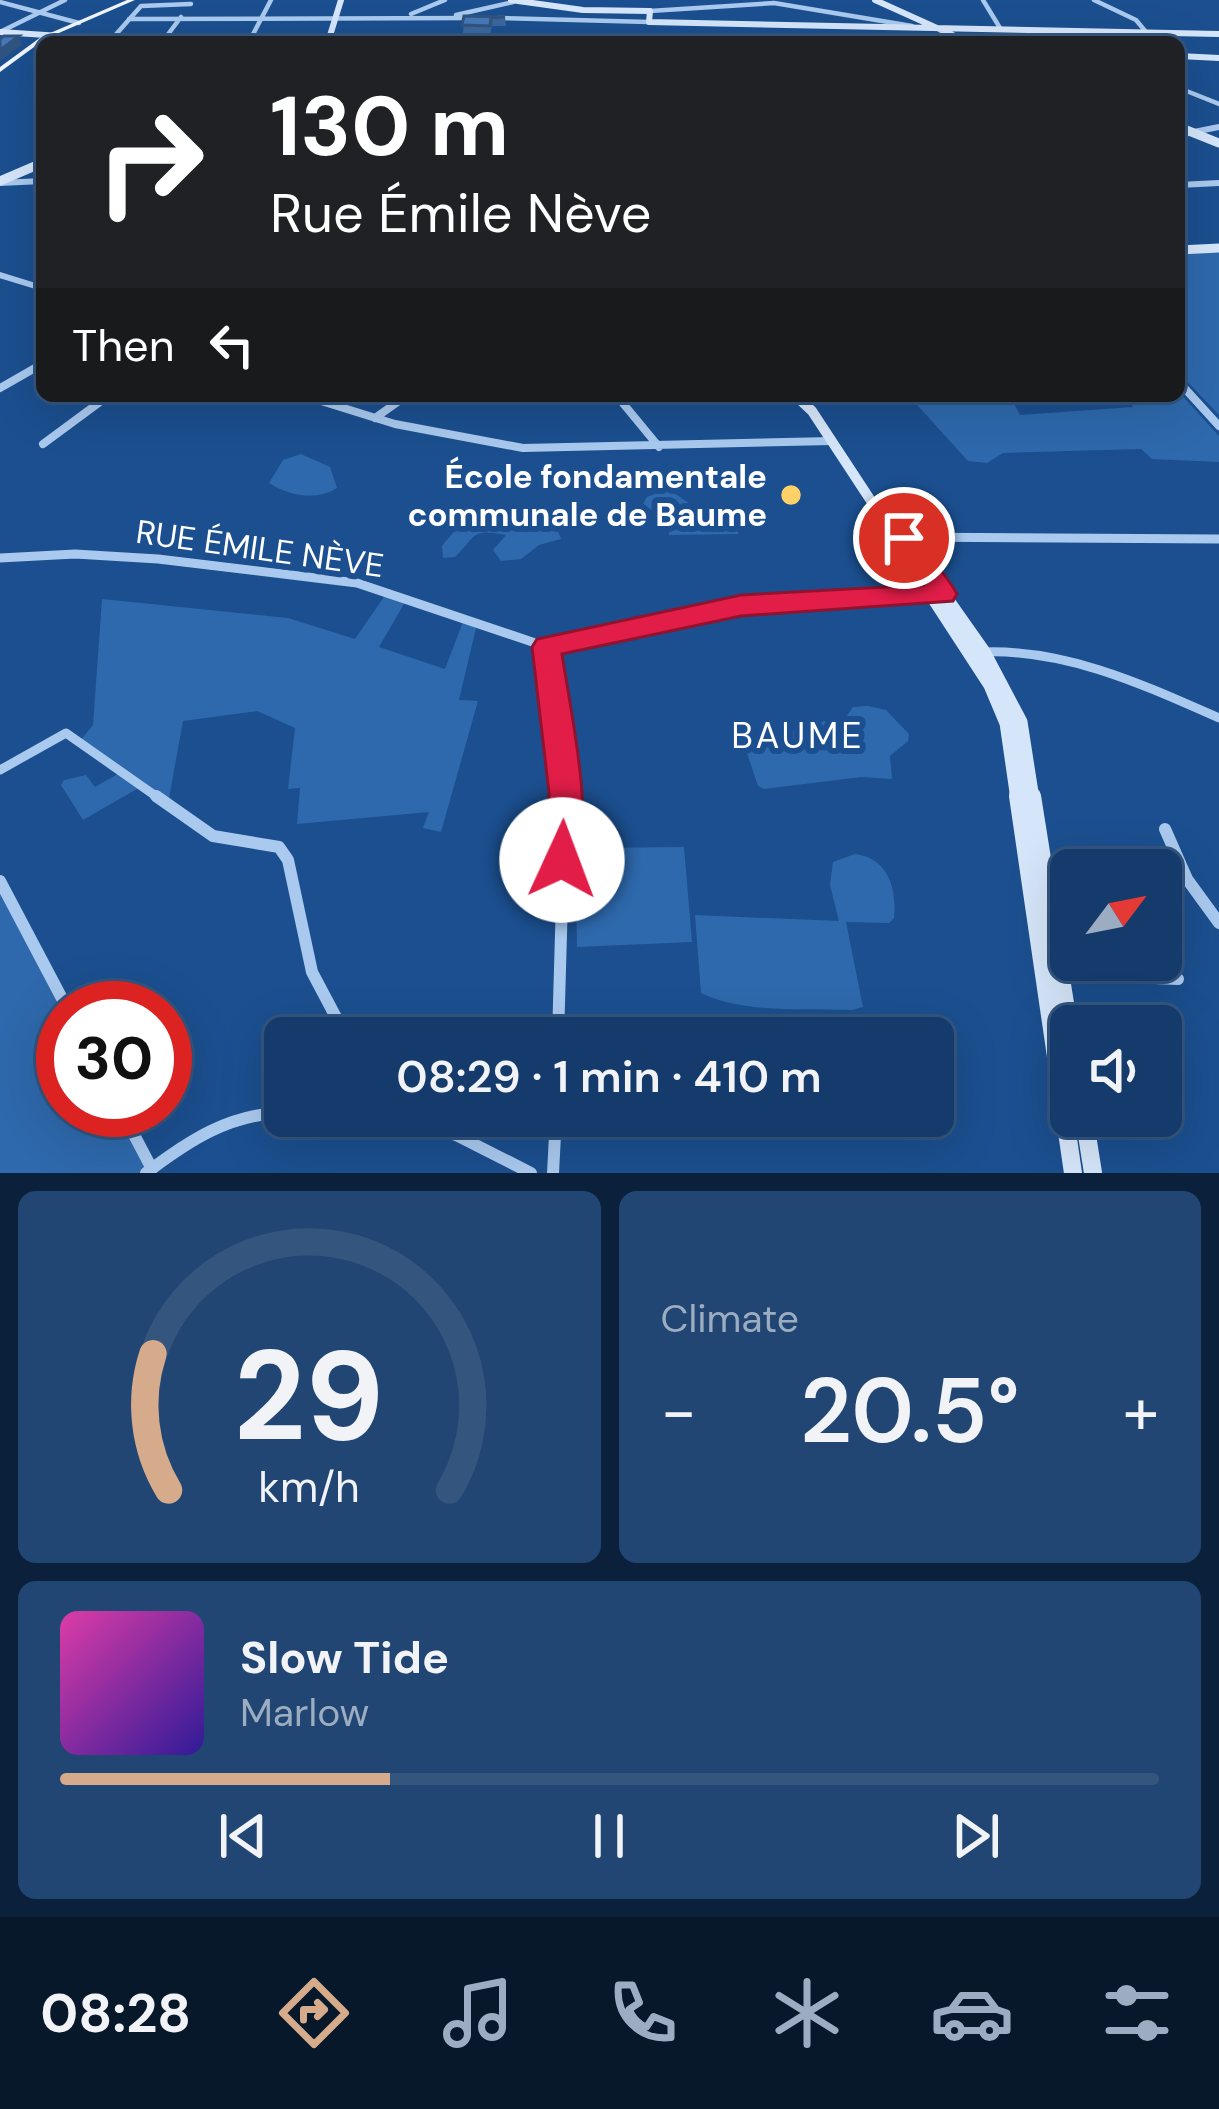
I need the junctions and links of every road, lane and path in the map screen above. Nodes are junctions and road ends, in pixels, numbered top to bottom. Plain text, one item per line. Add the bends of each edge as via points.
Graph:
1 (64, 0) edge
2 (271, 0) edge
3 (341, 0) edge
4 (445, 0) edge
5 (784, 0) edge
6 (875, 0) edge
7 (983, 0) edge
8 (1094, 0) edge
9 (512, 1) edge
10 (525, 1) edge
11 (755, 1) edge
12 (0, 2) edge
13 (193, 2) edge
14 (136, 3) edge
15 (774, 3) junction
16 (621, 6) edge
17 (588, 10) junction
18 (650, 11) junction
19 (41, 12) junction
20 (262, 16) junction
21 (338, 16) junction
22 (451, 16) junction
23 (408, 17) junction
24 (180, 18) junction
25 (129, 19) junction
26 (578, 20) junction
27 (79, 21) junction
28 (586, 21) junction
29 (649, 22) junction
30 (660, 22) junction
31 (912, 26) junction
32 (929, 26) junction
33 (1000, 28) junction
34 (940, 30) junction
35 (1, 32) edge
36 (1147, 32) junction
37 (1219, 34) edge
38 (53, 36) edge
39 (114, 36) edge
40 (167, 36) edge
41 (252, 36) edge
42 (330, 36) edge
43 (574, 36) edge
44 (659, 36) edge
45 (954, 36) edge
46 (36, 38) edge
47 (36, 47) edge
48 (1185, 56) edge
49 (1219, 58) edge
50 (0, 72) edge
51 (1185, 90) edge
52 (1219, 104) edge
53 (1219, 127) edge
54 (1185, 132) edge
55 (1196, 134) junction
56 (1219, 143) edge
57 (36, 166) edge
58 (0, 182) edge
59 (36, 182) edge
60 (1219, 183) edge
61 (1185, 185) edge
62 (1219, 248) edge
63 (1185, 250) edge
64 (0, 275) edge
65 (36, 285) edge
66 (36, 367) edge
67 (0, 388) edge
68 (1185, 389) edge
69 (100, 402) edge
70 (324, 402) edge
71 (398, 402) edge
72 (622, 402) edge
73 (805, 402) edge
74 (808, 402) edge
75 (375, 418) junction
76 (1219, 426) edge
77 (832, 441) junction
78 (43, 444) dead end
79 (659, 447) junction
80 (898, 537) junction
81 (1219, 539) edge
82 (0, 558) edge
83 (937, 595) junction
84 (547, 647) junction
85 (977, 653) junction
86 (1219, 718) edge
87 (0, 770) edge
88 (1166, 829) dead end
89 (0, 881) edge
90 (1202, 900) junction
91 (1219, 908) edge
92 (1219, 923) edge
93 (1050, 956) edge
94 (53, 981) edge
95 (1054, 981) edge
96 (336, 1017) edge
97 (559, 1017) edge
98 (264, 1112) edge
99 (133, 1137) edge
100 (457, 1137) edge
101 (555, 1137) edge
102 (1087, 1137) edge
103 (149, 1171) edge
104 (531, 1173) edge
105 (553, 1173) edge
106 (1073, 1173) edge
107 (1093, 1173) edge

1 - 19 street
2 - 20 street
3 - 21 street
4 - 23 street
5 - 15 street
6 - 32 street
7 - 33 street
8 - 36 street
9 - 10 street
9 - 22 street
10 - 17 street
11 - 15 street
11 - 18 street
12 - 19 street
13 - 14 street
13 - 24 street
14 - 25 street
14 - 27 main road
15 - 31 street
16 - 17 street
16 - 18 street
17 - 28 street
18 - 29 street
19 - 27 street
19 - 35 street
20 - 21 street
20 - 24 street
20 - 41 street
21 - 23 street
21 - 42 street
22 - 23 street
22 - 26 street
24 - 25 street
24 - 40 street
25 - 39 street
26 - 28 street
26 - 43 street
27 - 38 main road
28 - 29 street
29 - 30 street
30 - 31 street
30 - 44 street
31 - 32 street
32 - 33 street
32 - 34 street
33 - 34 street
33 - 36 street
34 - 45 street
35 - 46 street
36 - 37 street
47 - 50 main road
48 - 49 street
51 - 52 street
53 - 55 street
54 - 55 street
55 - 56 street
57 - 58 street
58 - 59 street
60 - 61 street
62 - 63 street
64 - 65 street
66 - 67 street
68 - 76 street
69 - 78 street
70 - 75 street
71 - 75 street
72 - 79 street
73 - 77 street
74 - 80 street
75 - 79 street via 509,447
77 - 79 street
77 - 80 street
80 - 81 street
80 - 83 street
82 - 84 street, RUE ÉMILE NÈVE via 158,559 358,583
83 - 84 street via 741,605
83 - 85 street
84 - 97 street via 565,793
85 - 86 street via 1010,649 1072,664
85 - 93 street via 1012,740
87 - 96 street via 67,733 213,836 279,847 312,972
88 - 90 street
89 - 94 street
90 - 91 street
90 - 92 street
95 - 106 street
98 - 103 street via 217,1122
99 - 103 street
100 - 104 street
101 - 105 street
102 - 107 street

